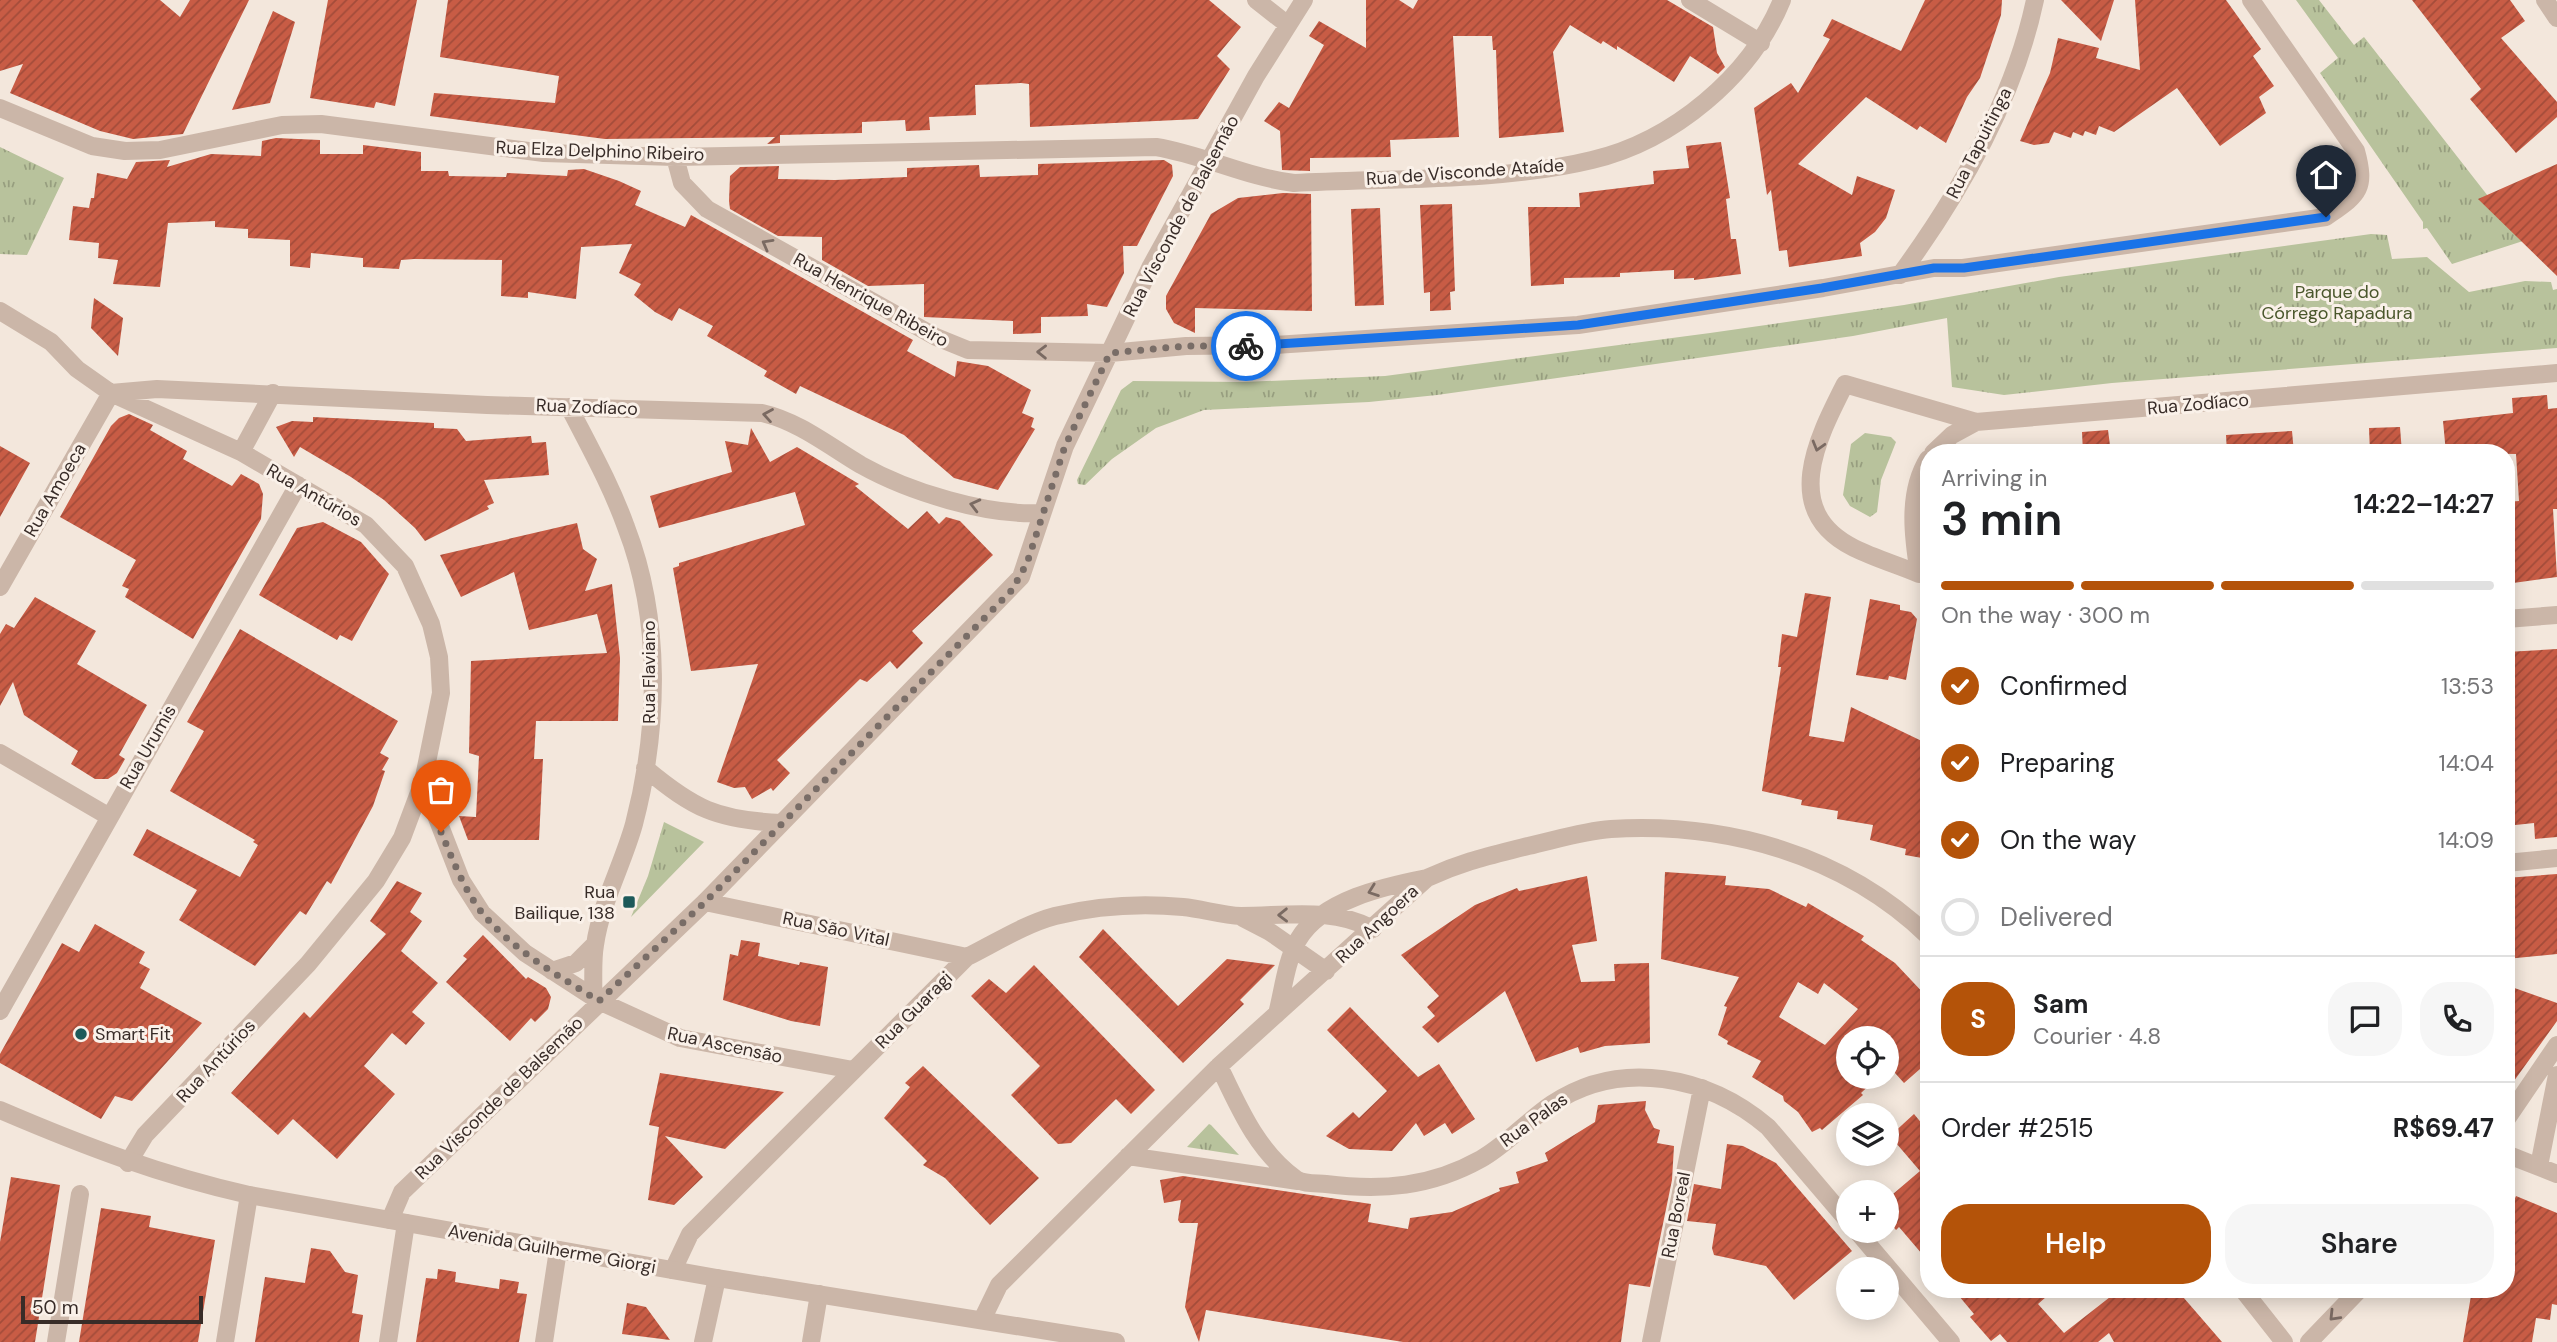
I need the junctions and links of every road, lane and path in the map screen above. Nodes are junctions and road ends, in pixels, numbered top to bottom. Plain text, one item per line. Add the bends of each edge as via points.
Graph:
1 (1256, 0) edge
2 (1304, 0) edge
3 (1690, 0) edge
4 (1782, 0) edge
5 (2035, 0) edge
6 (2251, 0) edge
7 (2545, 0) edge
8 (2557, 18) edge
9 (1288, 25) junction
10 (1761, 43) junction
11 (0, 108) edge
12 (675, 157) junction
13 (1210, 160) junction
14 (1900, 275) junction
15 (0, 311) edge
16 (1110, 353) junction
17 (2557, 373) edge
18 (111, 393) junction
19 (273, 393) junction
20 (569, 407) junction
21 (1976, 422) junction
22 (1942, 444) edge
23 (241, 452) junction
24 (1920, 479) edge
25 (298, 485) junction
26 (1042, 513) junction
27 (1920, 550) edge
28 (1920, 574) edge
29 (0, 587) edge
30 (2557, 615) edge
31 (2515, 618) edge
32 (0, 753) edge
33 (645, 768) junction
34 (423, 782) junction
35 (108, 816) junction
36 (781, 823) junction
37 (2557, 858) edge
38 (2515, 862) edge
39 (1427, 878) junction
40 (705, 902) junction
41 (1324, 914) junction
42 (1237, 916) junction
43 (1920, 920) edge
44 (1373, 929) junction
45 (594, 945) junction
46 (1294, 949) junction
47 (967, 957) junction
48 (552, 971) junction
49 (1326, 971) junction
50 (596, 1000) junction
51 (0, 1011) edge
52 (1276, 1014) junction
53 (2557, 1045) edge
54 (1219, 1066) junction
55 (853, 1070) junction
56 (2557, 1075) edge
57 (1702, 1088) junction
58 (2515, 1107) edge
59 (0, 1110) edge
60 (1128, 1156) junction
61 (2515, 1157) edge
62 (128, 1163) junction
63 (2539, 1166) junction
64 (2557, 1174) edge
65 (1298, 1181) junction
66 (80, 1194) dead end
67 (249, 1195) junction
68 (1836, 1207) edge
69 (398, 1221) junction
70 (1867, 1243) edge
71 (558, 1250) junction
72 (673, 1270) junction
73 (718, 1278) junction
74 (819, 1294) junction
75 (2249, 1298) edge
76 (2351, 1298) edge
77 (982, 1320) junction
78 (56, 1342) edge
79 (225, 1342) edge
80 (388, 1342) edge
81 (544, 1342) edge
82 (704, 1342) edge
83 (811, 1342) edge
84 (1116, 1342) edge
85 (1651, 1342) edge
86 (1951, 1342) edge
87 (2284, 1342) edge
88 (2309, 1342) edge

1 - 9 street
2 - 9 street, Rua Visconde de Balsemão
3 - 10 street
4 - 10 street, Rua de Visconde Ataíde
5 - 14 street, Rua Tapuitinga via 2024,47 1990,128 1938,223
6 - 14 street, Rua Henrique Ribeiro via 2356,151 2362,175 2356,196 2326,217
7 - 8 street
9 - 13 street, Rua Visconde de Balsemão
10 - 13 street, Rua de Visconde Ataíde via 1690,112 1656,135 1594,160 1502,173 1294,183 1260,179
11 - 12 street, Rua Elza Delphino Ribeiro via 92,146 125,151 160,150 282,125 321,124 544,153
12 - 13 street, Rua Elza Delphino Ribeiro via 1156,147
16 -> 12 street, Rua Henrique Ribeiro via 992,352 955,346 706,209 682,183
13 - 16 street, Rua Visconde de Balsemão via 1151,266
14 - 16 street, Rua Henrique Ribeiro via 1578,325
15 - 18 street, Rua Antúrios via 51,342 77,369
16 - 26 street, Rua Visconde de Balsemão via 1065,446
17 - 21 street, Rua Zodíaco
18 - 19 street, Rua Zodíaco via 157,389
18 - 23 street, Rua Antúrios
18 - 29 street, Rua Amoeca
19 - 20 street, Rua Zodíaco
19 - 23 street
26 -> 20 street, Rua Zodíaco via 1004,512 912,488 865,467 780,417
20 - 33 street, Rua Flaviano via 611,490 641,573 652,652
21 - 22 street
21 -> 28 street, Rua Zodíaco via 1845,384 1823,428 1812,465 1810,498 1815,515 1853,547
23 - 25 street, Rua Antúrios
24 - 27 street via 1914,511
25 - 34 street, Rua Antúrios via 366,525 405,566 418,591 439,657 442,693
25 - 35 street, Rua Urumis
26 - 36 street, Rua Visconde de Balsemão via 1027,563 1012,590
30 - 31 street
32 - 35 street
33 - 36 street via 667,787 717,816
33 - 45 street, Rua Flaviano via 634,824
34 - 48 street, Rua Ascensão via 461,880 482,913 505,937
34 - 62 street, Rua Antúrios via 402,838 358,907 145,1135
35 - 51 street, Rua Urumis
36 - 40 street, Rua Visconde de Balsemão
37 - 38 street
39 -> 41 street via 1373,889
39 - 43 street, Rua Angoera via 1469,859 1575,834 1611,829 1699,831 1748,838 1791,851
39 - 44 street, Rua Angoera
40 - 47 street, Rua São Vital
40 - 50 street, Rua Visconde de Balsemão
41 -> 42 street, Rua Guaragi
41 - 44 street, Rua Guaragi via 1344,916
41 - 46 street
42 - 46 street, Rua Guaragi
42 - 47 street, Rua Guaragi via 1183,907 1108,906 1053,917
44 - 49 street, Rua Angoera
45 - 48 street via 576,963
45 - 50 street, Rua Flaviano
46 - 49 street, Rua Guaragi
46 - 52 street
47 - 55 street, Rua Guaragi
48 - 50 street, Rua Ascensão
49 - 52 street, Rua Angoera
50 - 55 street, Rua Ascensão via 680,1038
50 - 69 street, Rua Visconde de Balsemão via 402,1192
52 - 54 street, Rua Angoera
53 - 58 street
54 - 60 street, Rua Angoera
54 - 65 street via 1243,1118 1264,1149
55 - 72 street, Rua Guaragi via 690,1234
56 - 63 street
57 - 65 street, Rua Palas via 1645,1077 1604,1082 1554,1102 1483,1158 1414,1185 1372,1188
57 - 68 street, Rua Palas via 1737,1103 1768,1127
57 - 85 street, Rua Boreal
59 - 62 street, Avenida Guilherme Giorgi
60 - 65 street, Rua Palas
60 - 77 street, Rua Angoera via 999,1285
61 - 63 street
62 - 67 street, Avenida Guilherme Giorgi
63 - 64 street
66 - 78 street
67 - 69 street, Avenida Guilherme Giorgi
67 - 79 street
69 - 71 street, Avenida Guilherme Giorgi
69 - 80 street, Rua Visconde de Balsemão
70 - 86 street
71 - 72 street, Avenida Guilherme Giorgi
71 - 81 street
72 - 73 street, Avenida Guilherme Giorgi
73 - 74 street, Avenida Guilherme Giorgi
73 - 82 street
74 - 77 street, Avenida Guilherme Giorgi
74 - 83 street
75 - 87 street
76 -> 88 street
77 - 84 street, Avenida Guilherme Giorgi

